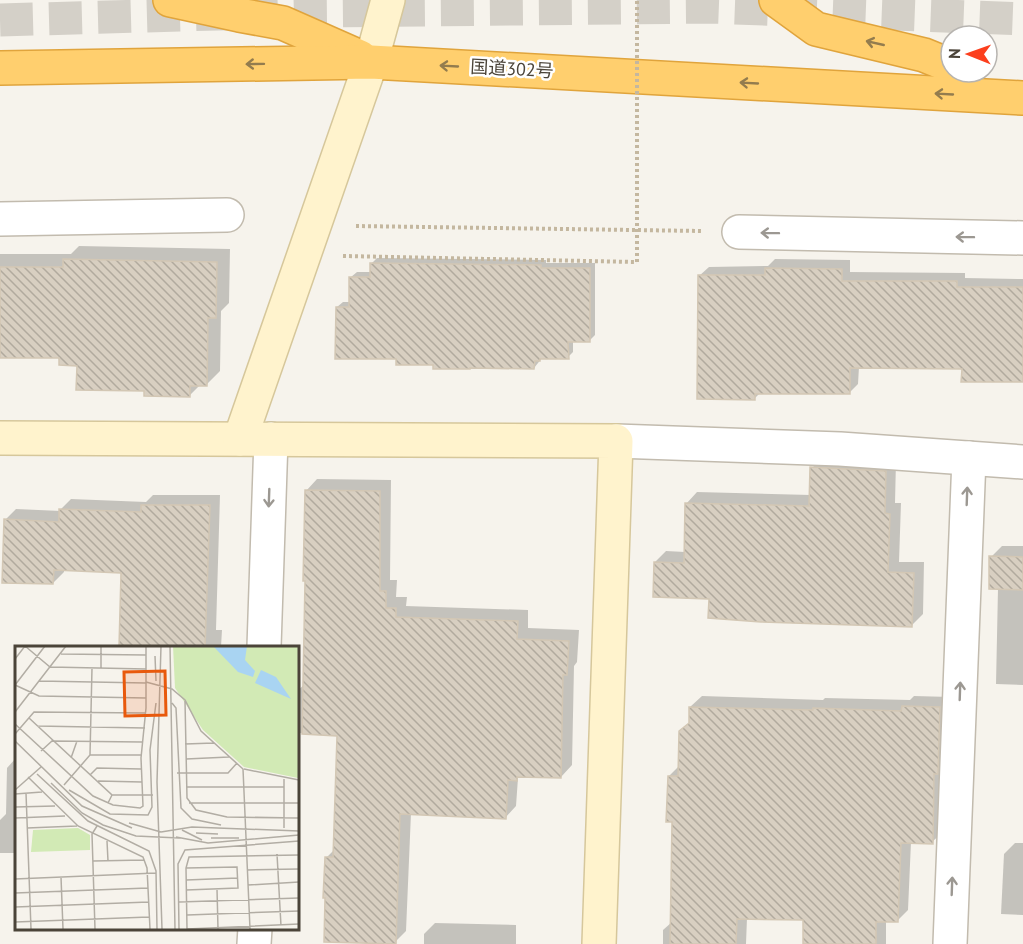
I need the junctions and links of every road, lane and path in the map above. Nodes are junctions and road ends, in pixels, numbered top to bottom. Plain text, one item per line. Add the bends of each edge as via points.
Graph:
1 (170, 0) edge
2 (388, 0) edge
3 (637, 0) edge
4 (776, 0) edge
5 (939, 61) edge
6 (371, 62) junction
7 (0, 68) edge
8 (993, 84) edge
9 (1023, 97) edge
10 (227, 215) dead end
11 (0, 219) edge
12 (314, 226) junction
13 (739, 232) joint
14 (1023, 238) edge
15 (304, 256) junction
16 (0, 438) edge
17 (256, 439) junction
18 (616, 441) junction
19 (969, 458) junction
20 (1023, 462) edge
21 (264, 646) edge
22 (255, 929) edge
23 (254, 944) edge
24 (600, 944) edge
25 (950, 944) edge

1 - 6 highway via 283,23
2 - 6 street
3 - 15 path, bridge via 637,262
5 -> 4 highway via 816,30
6 -> 7 highway, 国道302号
9 -> 6 highway, 国道302号
6 - 12 street
8 - 9 highway
10 - 11 street
12 - 13 path
12 - 15 street
14 -> 13 street
15 - 17 street
16 - 17 street
17 - 18 street
17 -> 21 street
18 - 19 street via 840,448
18 - 24 street
19 - 20 street
25 -> 19 street
22 - 23 street

